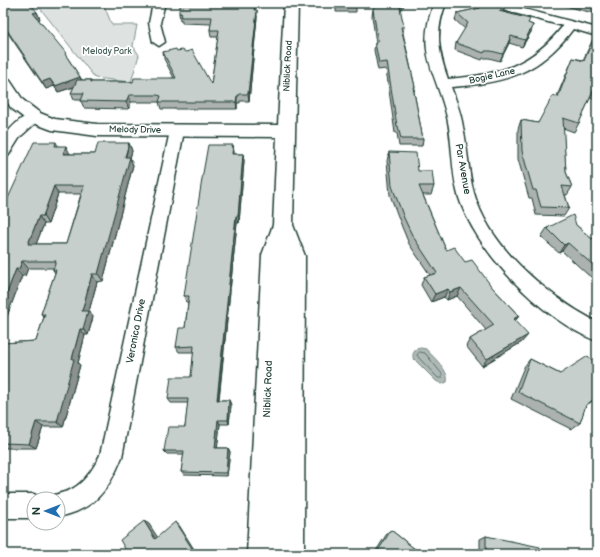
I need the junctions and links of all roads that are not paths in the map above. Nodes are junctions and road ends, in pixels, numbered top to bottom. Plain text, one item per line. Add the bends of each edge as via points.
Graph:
1 (159, 3) edge
2 (291, 3) edge
3 (440, 3) edge
4 (488, 3) edge
5 (570, 25) junction
6 (597, 32) edge
7 (159, 42) dead end
8 (3, 82) edge
9 (444, 83) junction
10 (34, 117) junction
11 (177, 131) junction
12 (286, 131) junction
13 (3, 152) edge
14 (283, 225) junction
15 (597, 332) edge
16 (66, 504) edge
17 (3, 506) edge
18 (26, 506) edge
19 (262, 554) edge
20 (289, 554) edge

1 - 7 street via 154,20 154,30
2 - 12 main road, Niblick Road
3 - 9 street, Par Avenue via 431,40
4 - 5 street
5 - 6 street
5 - 9 street, Bogie Lane via 549,52 510,74
8 - 10 main road, Melody Drive via 17,104
9 - 15 street, Par Avenue via 454,116 469,203 484,232 507,263 543,296
10 - 11 main road, Melody Drive via 52,124 90,129
10 - 13 street via 15,134
11 - 12 main road, Melody Drive
11 - 16 street, Veronica Drive via 111,457 101,478 86,494
12 - 14 main road, Niblick Road
14 - 19 main road, Niblick Road via 273,255
14 - 20 main road, Niblick Road via 294,256
17 - 18 street

